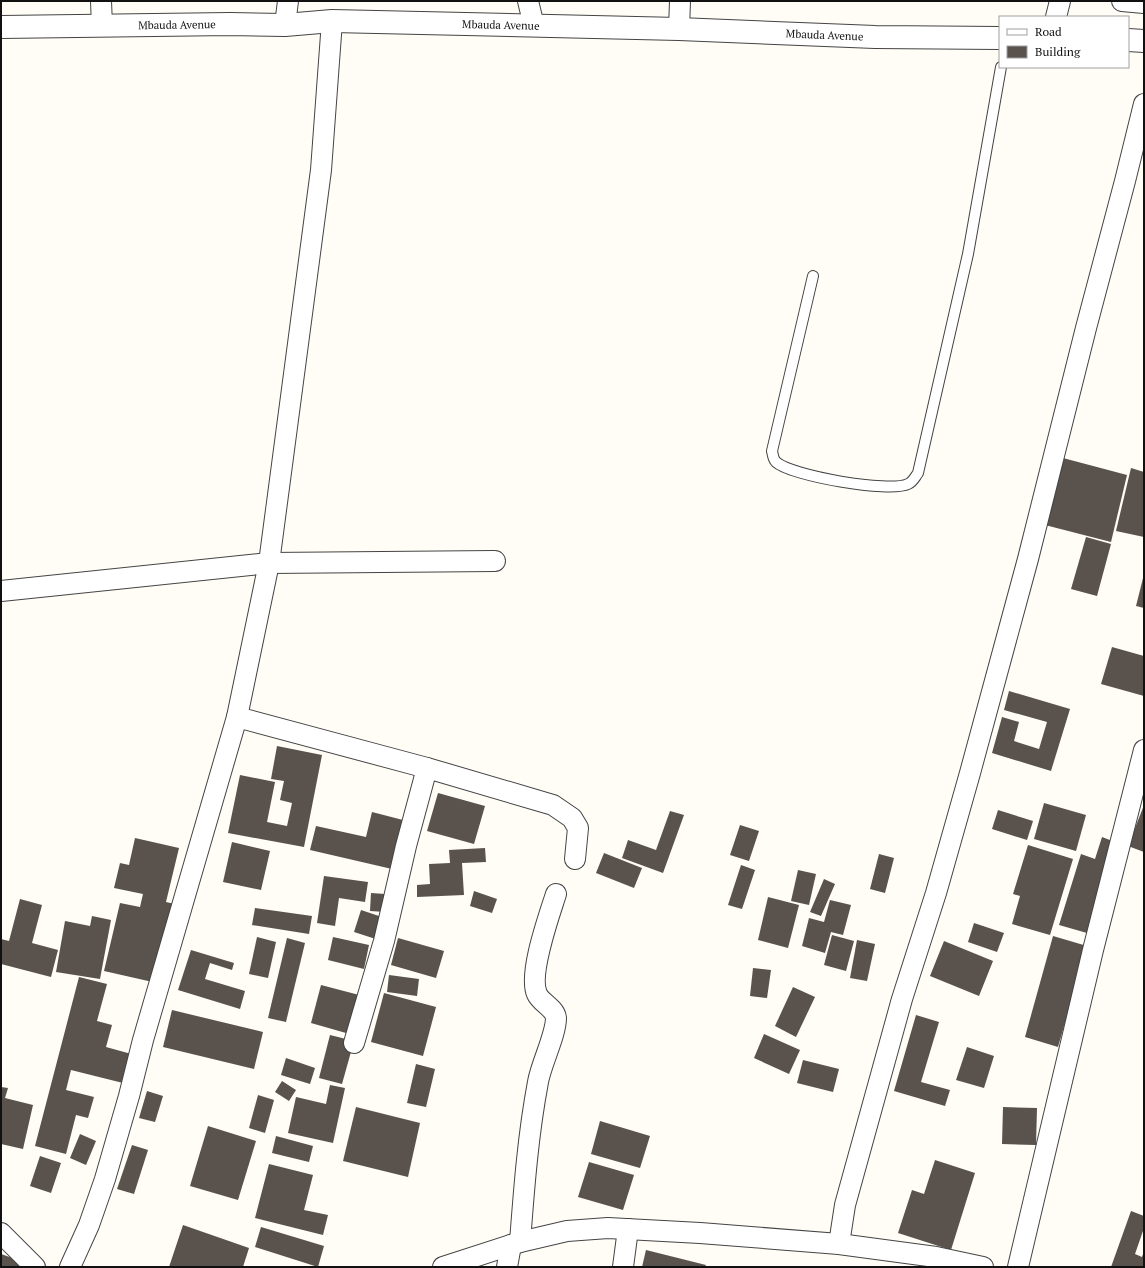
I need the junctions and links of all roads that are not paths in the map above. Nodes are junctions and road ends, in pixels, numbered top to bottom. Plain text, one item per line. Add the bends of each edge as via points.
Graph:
1 (101, 1) edge
2 (288, 1) edge
3 (528, 1) edge
4 (680, 1) edge
5 (1060, 1) edge
6 (1122, 1) edge
7 (1144, 3) edge
8 (1056, 16) edge
9 (332, 21) junction
10 (285, 25) junction
11 (102, 26) junction
12 (534, 26) junction
13 (1, 27) edge
14 (678, 29) junction
15 (999, 38) edge
16 (1129, 40) edge
17 (1144, 40) edge
18 (1001, 68) edge
19 (1144, 104) edge
20 (813, 276) dead end
21 (495, 562) dead end
22 (269, 563) junction
23 (1, 591) edge
24 (237, 717) junction
25 (1144, 750) edge
26 (427, 768) junction
27 (575, 859) dead end
28 (556, 894) dead end
29 (354, 1044) dead end
30 (628, 1229) junction
31 (1, 1233) edge
32 (516, 1244) junction
33 (839, 1244) junction
34 (935, 1262) edge
35 (35, 1267) edge
36 (70, 1267) edge
37 (443, 1267) edge
38 (507, 1267) edge
39 (623, 1267) edge
40 (983, 1267) edge
41 (1018, 1267) edge

1 - 11 street
2 - 10 street
3 - 12 street
4 - 14 street
5 - 8 street
6 - 7 street
9 - 10 street, Mbauda Avenue
9 - 12 street, Mbauda Avenue
9 - 22 street via 321,170
10 - 11 street, Mbauda Avenue
11 - 13 street, Mbauda Avenue
12 - 14 street, Mbauda Avenue
14 - 15 street, Mbauda Avenue via 875,37
16 - 17 street
18 - 20 lane via 966,262 918,473 907,485 862,486 806,474 776,462 773,457 772,451
19 - 33 street via 1028,559 936,893 902,999 853,1173
21 - 22 street
22 - 23 street
22 - 24 street
24 - 26 street
24 - 36 street via 105,1179 89,1225
25 - 41 street via 1091,958
26 - 27 street via 553,805 572,818 578,828
26 - 29 street via 384,941
28 - 32 street via 536,966 535,980 538,995 556,1017 538,1081
30 - 32 street via 567,1231
30 - 33 street via 700,1232
30 - 39 street
31 - 35 street
32 - 37 street
32 - 38 street
33 - 34 street
34 - 40 street

